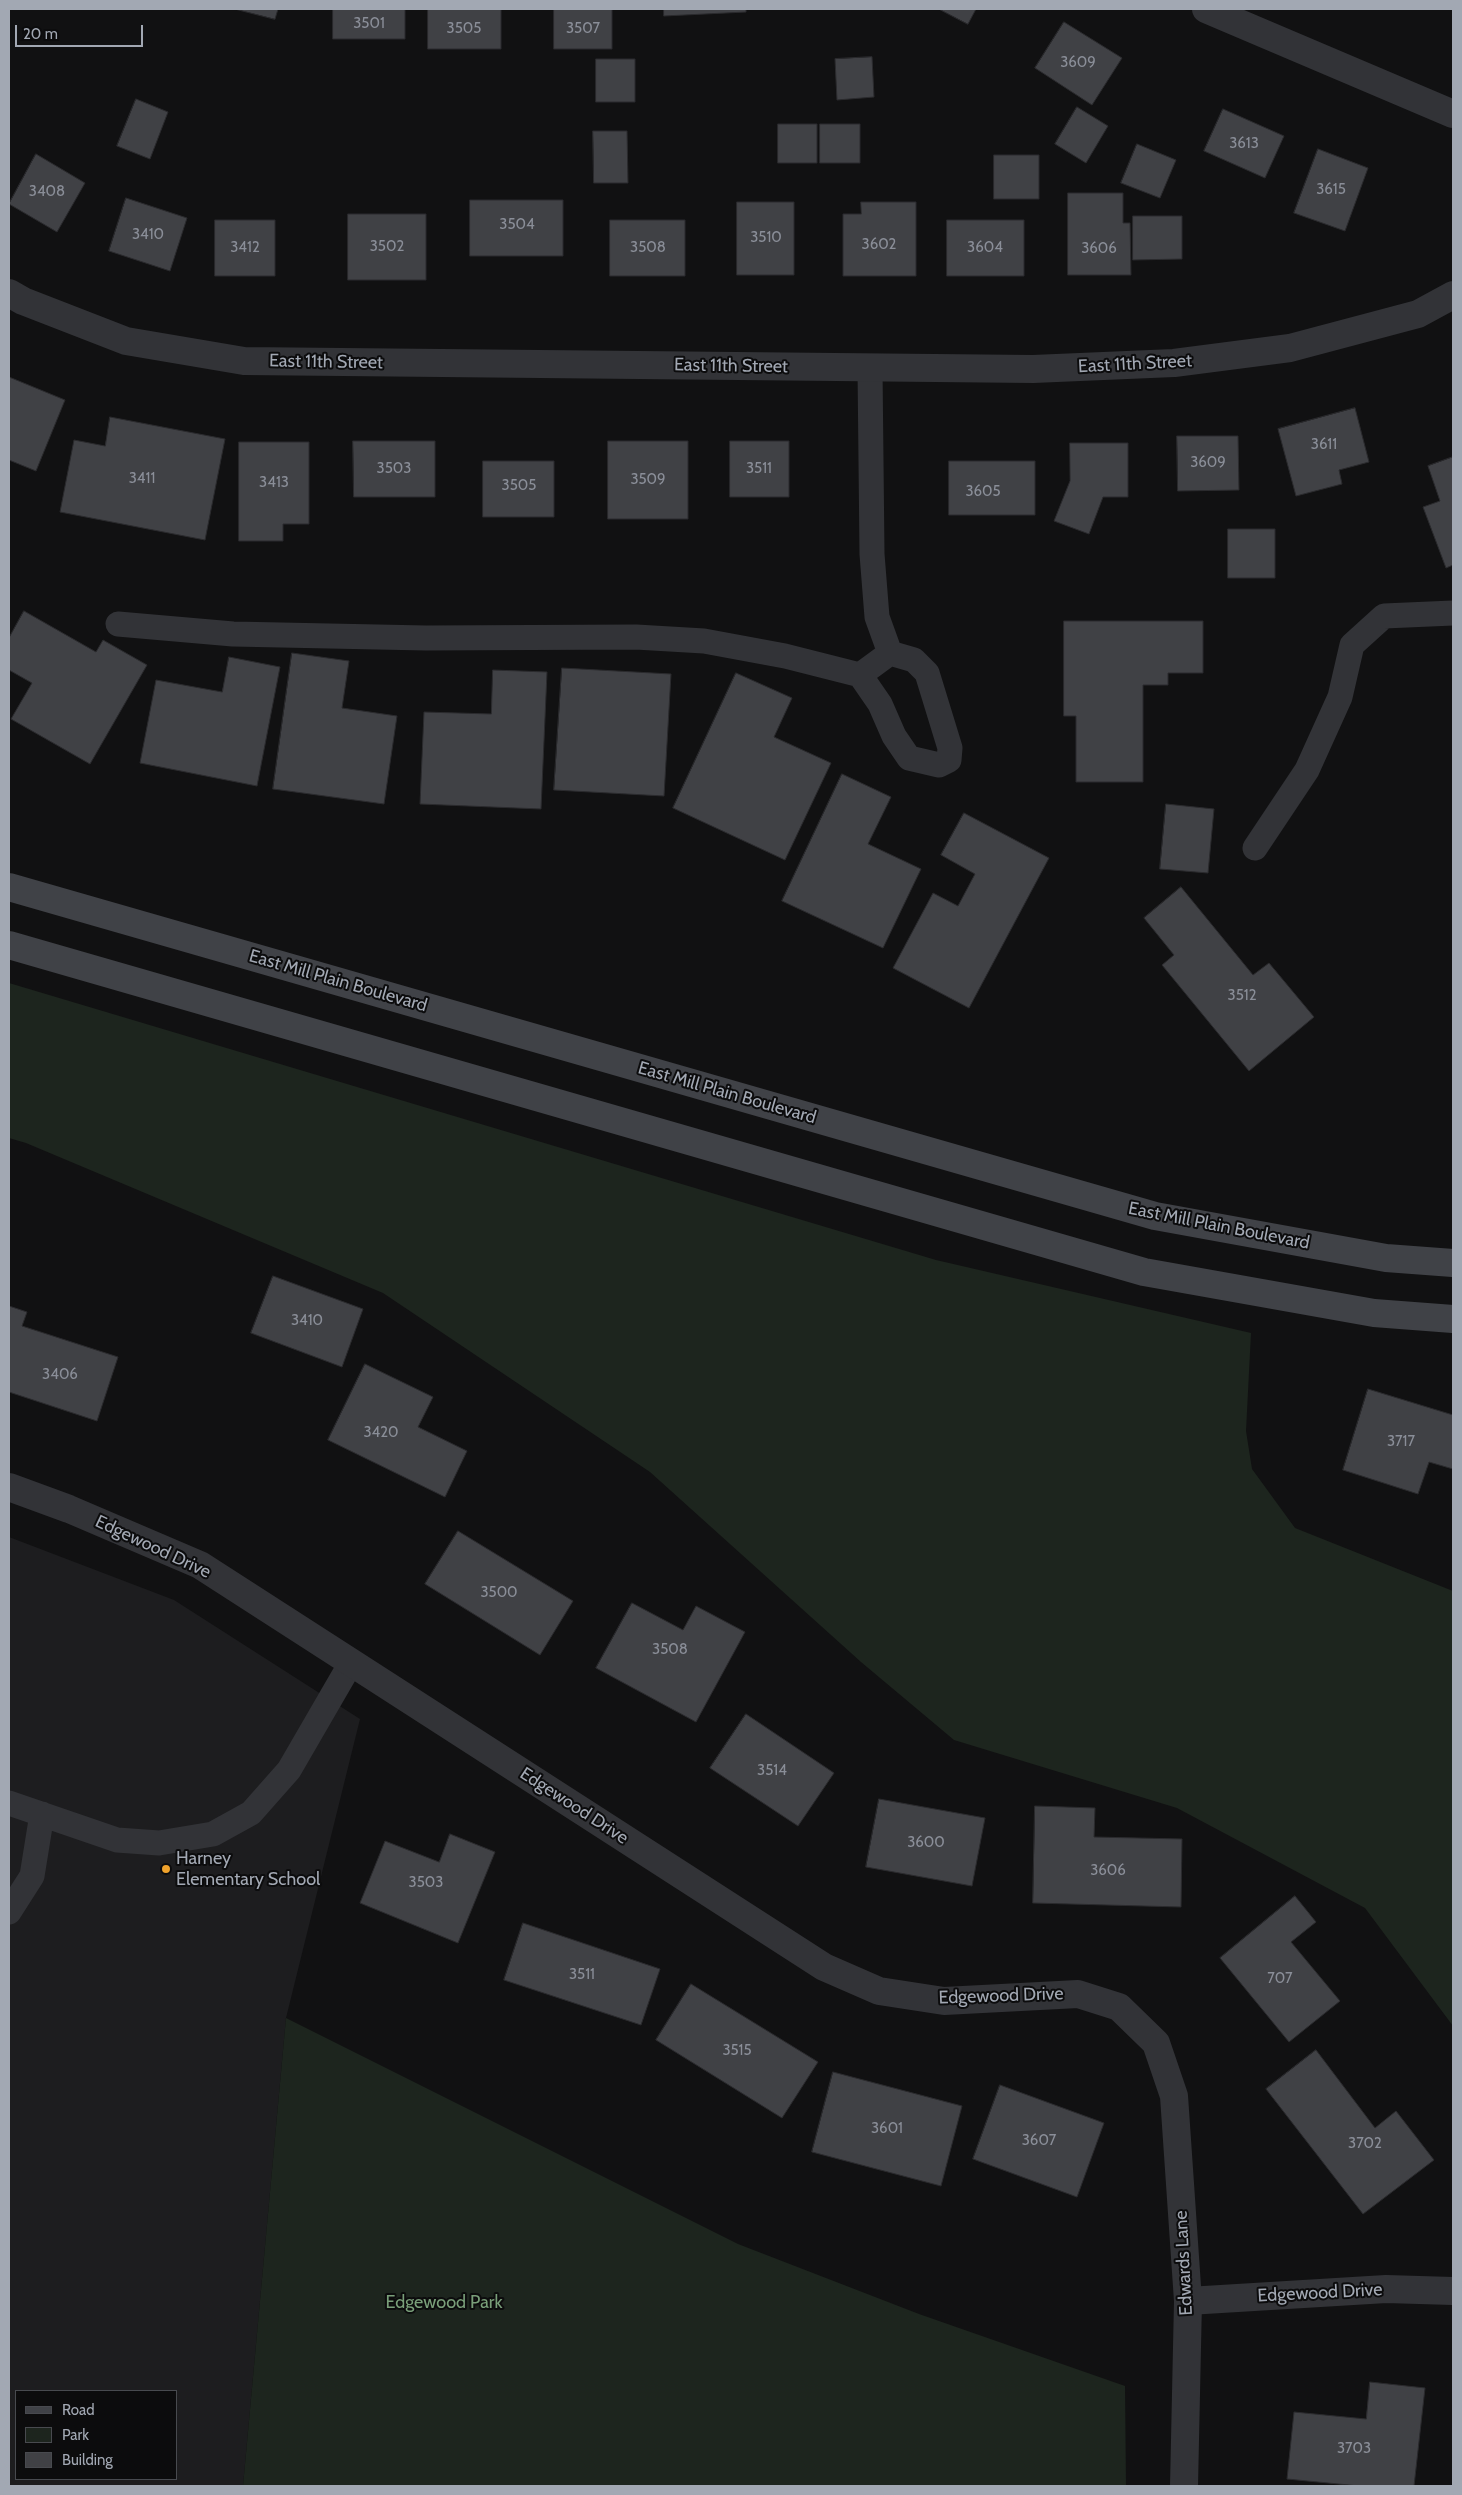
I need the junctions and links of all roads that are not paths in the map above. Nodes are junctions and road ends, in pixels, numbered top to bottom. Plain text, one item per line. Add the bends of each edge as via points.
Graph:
1 (1206, 9) edge
2 (1453, 114) edge
3 (9, 293) edge
4 (1453, 295) edge
5 (870, 368) junction
6 (1453, 613) edge
7 (118, 624) dead end
8 (890, 653) junction
9 (860, 675) junction
10 (1255, 848) dead end
11 (9, 887) edge
12 (9, 945) edge
13 (1453, 1263) edge
14 (1453, 1320) edge
15 (9, 1487) edge
16 (351, 1663) junction
17 (9, 1803) edge
18 (42, 1814) junction
19 (9, 1912) edge
20 (1156, 2043) joint
21 (1453, 2291) edge
22 (1188, 2301) junction
23 (1184, 2486) edge

1 - 2 street
3 - 5 street, East 11th Street via 126,341 244,361
4 - 5 street, East 11th Street via 1418,314 1290,348 1174,363 1033,369
5 - 8 lane via 872,554 877,617
6 - 10 lane via 1384,616 1352,645 1340,697 1307,770
7 - 9 lane via 233,634 426,638 636,637 704,641 785,656
8 - 9 lane
8 - 9 lane via 914,660 927,673 950,748 948,760 939,765 909,758
11 - 13 main road, East Mill Plain Boulevard via 1156,1216 1386,1258
12 - 14 main road via 1144,1272 1374,1313
15 - 16 street, Edgewood Drive via 200,1565
16 - 18 lane via 289,1770 251,1813 213,1834 160,1842 117,1840
16 - 20 street, Edgewood Drive via 824,1967 879,1991 944,2001 1078,1994 1119,2007
17 - 18 lane
18 - 19 lane via 32,1876
20 - 22 street, Edwards Lane via 1174,2096
21 - 22 street, Edgewood Drive via 1386,2288
22 - 23 street, Edwards Lane

